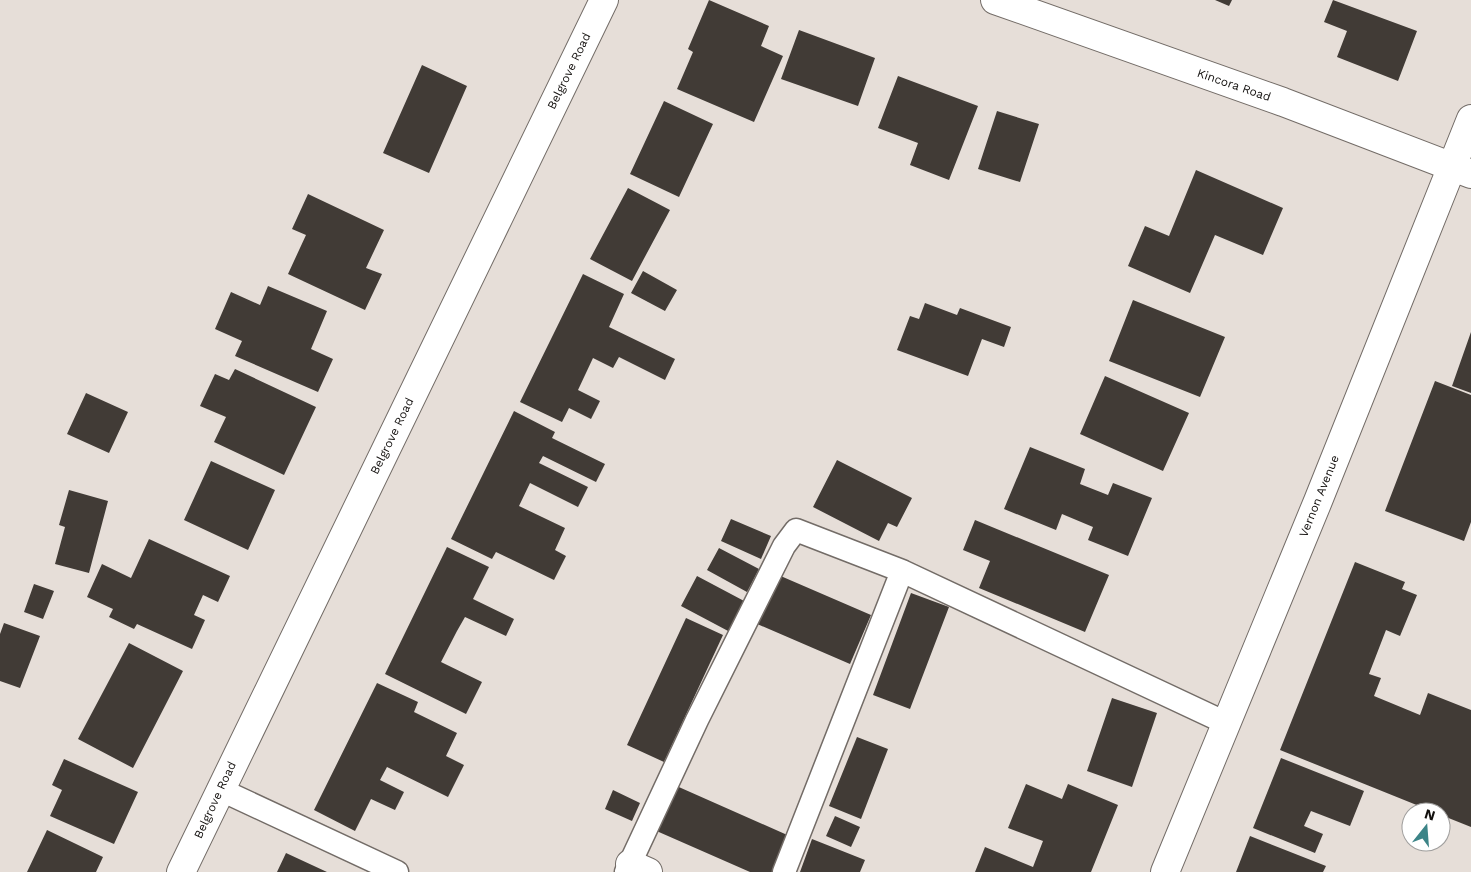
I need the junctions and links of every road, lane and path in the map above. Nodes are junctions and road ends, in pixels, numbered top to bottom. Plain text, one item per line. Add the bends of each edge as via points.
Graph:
1 (604, 0) edge
2 (995, 0) edge
3 (1471, 119) edge
4 (1461, 170) edge
5 (902, 571) junction
6 (1226, 723) junction
7 (219, 789) junction
8 (635, 869) edge
9 (181, 872) edge
10 (397, 872) edge
11 (784, 872) edge
12 (1164, 872) edge

1 - 7 street, Belgrove Road
2 - 4 street, Kincora Road via 1283,102
3 - 4 street, Vernon Avenue
4 - 6 street, Vernon Avenue
5 - 6 lane
5 - 8 lane via 796,530 775,563 697,720
5 - 11 lane
6 - 12 street, Vernon Avenue
7 - 9 street, Belgrove Road
7 - 10 lane

